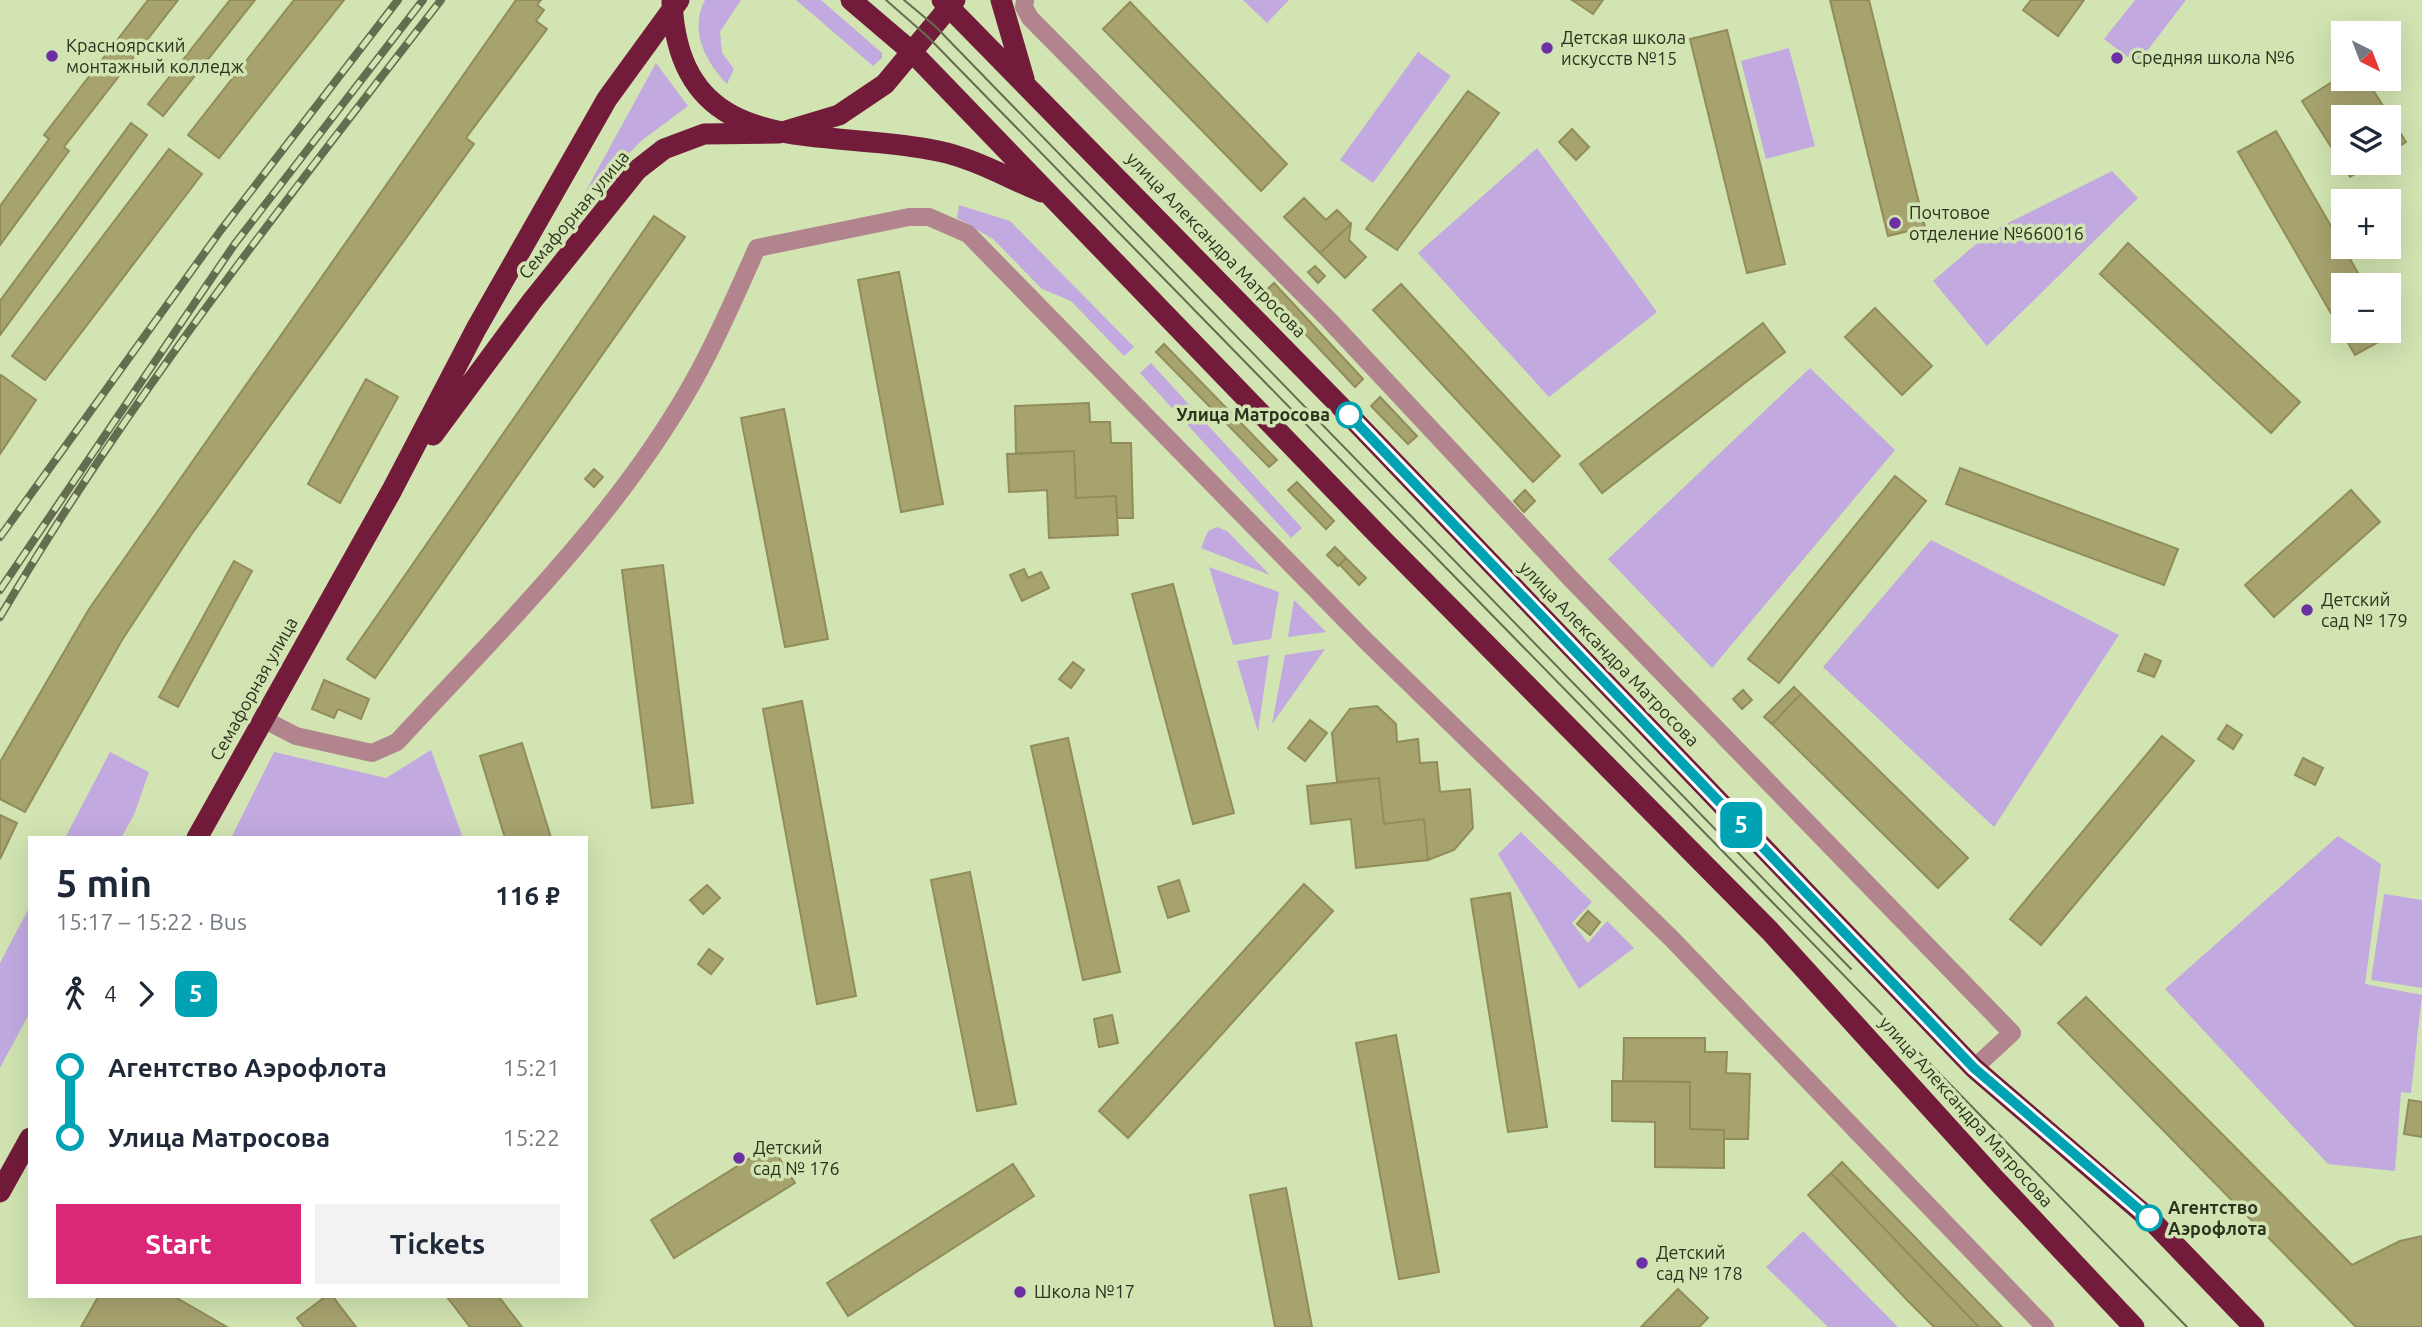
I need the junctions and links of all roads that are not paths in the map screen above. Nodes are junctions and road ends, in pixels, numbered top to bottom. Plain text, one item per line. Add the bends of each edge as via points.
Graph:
1 (851, 0) edge
2 (1001, 0) edge
3 (1025, 0) edge
4 (948, 2) edge
5 (674, 3) edge
6 (912, 52) junction
7 (1024, 81) junction
8 (779, 133) junction
9 (1053, 197) junction
10 (393, 490) junction
11 (263, 719) junction
12 (198, 836) edge
13 (1974, 1068) junction
14 (28, 1142) edge
15 (0, 1192) edge
16 (2045, 1327) edge
17 (2134, 1327) edge
18 (2254, 1327) edge

1 - 6 highway, улица Александра Матросова
2 - 7 highway
3 - 13 street via 1030,18 1322,312 1572,580 2012,1033
4 - 6 highway, Семафорная улица
4 - 7 highway, улица Александра Матросова
5 - 8 highway via 678,53 701,93 722,110
5 - 10 highway, Семафорная улица via 607,99 476,329
6 - 8 highway, Семафорная улица via 885,84 860,103 839,115
6 - 9 highway, улица Александра Матросова
7 - 13 highway, улица Александра Матросова
8 - 9 highway via 939,151
8 - 10 highway, Семафорная улица via 704,134 664,149 637,170 532,300
9 - 17 highway, улица Александра Матросова via 1378,535 1770,931
10 - 11 highway, Семафорная улица
11 - 12 highway, Семафорная улица
11 - 16 street via 296,736 372,753 397,743 543,585 633,473 698,374 757,248 909,217 929,217 968,234 1357,632 1671,938
13 - 18 highway, улица Александра Матросова via 2153,1222
14 - 15 highway

